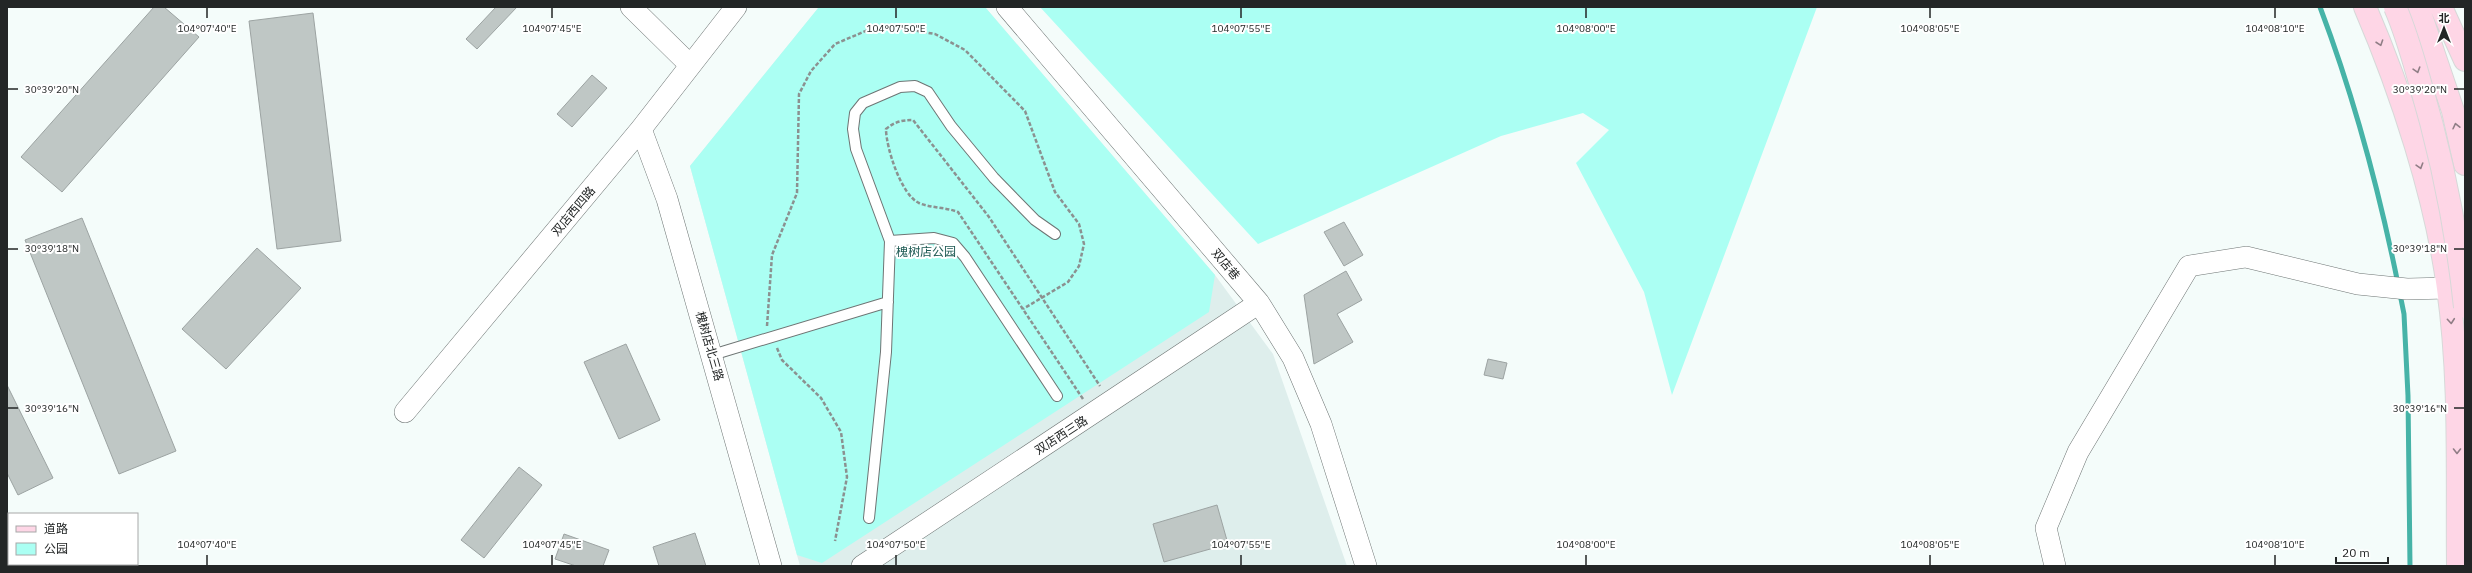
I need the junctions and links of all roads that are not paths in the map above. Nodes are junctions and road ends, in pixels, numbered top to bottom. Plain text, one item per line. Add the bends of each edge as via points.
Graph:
1 (631, 7) edge
2 (736, 7) edge
3 (1006, 7) edge
4 (2365, 7) edge
5 (2395, 7) edge
6 (2418, 7) edge
7 (2441, 7) edge
8 (2465, 60) edge
9 (690, 65) junction
10 (641, 129) junction
11 (2465, 164) edge
12 (2465, 213) edge
13 (2436, 220) junction
14 (1055, 234) dead end
15 (890, 241) junction
16 (2448, 288) junction
17 (888, 302) junction
18 (1259, 303) junction
19 (2465, 307) edge
20 (712, 355) junction
21 (1057, 396) dead end
22 (405, 412) dead end
23 (869, 518) dead end
24 (771, 566) edge
25 (862, 566) edge
26 (1366, 566) edge
27 (2056, 566) edge
28 (2458, 566) edge

1 - 9 street
2 - 9 street, 双店西四路
3 - 18 street, 双店巷
4 -> 13 main road via 2407,123
5 -> 19 main road, bridge via 2433,125 2460,261
11 -> 6 main road via 2453,111
7 - 8 main road
9 - 10 street, 双店西四路
10 - 20 street, 槐树店北三路 via 667,199
10 - 22 street, 双店西四路
12 - 13 street
13 - 16 main road
14 - 15 lane via 1036,220 994,178 951,126 936,100 928,92 915,86 900,87 863,103 855,113 853,129 856,149
15 - 17 lane
15 - 21 lane via 934,238 953,242 966,257
16 - 27 street via 2399,288 2358,284 2246,257 2190,266 2078,452 2046,528
16 -> 28 main road via 2457,386
17 - 20 lane
17 - 23 lane via 886,352
18 - 25 street, 双店西三路
18 - 26 street, 双店巷 via 1293,358 1321,424
20 - 24 street, 槐树店北三路

